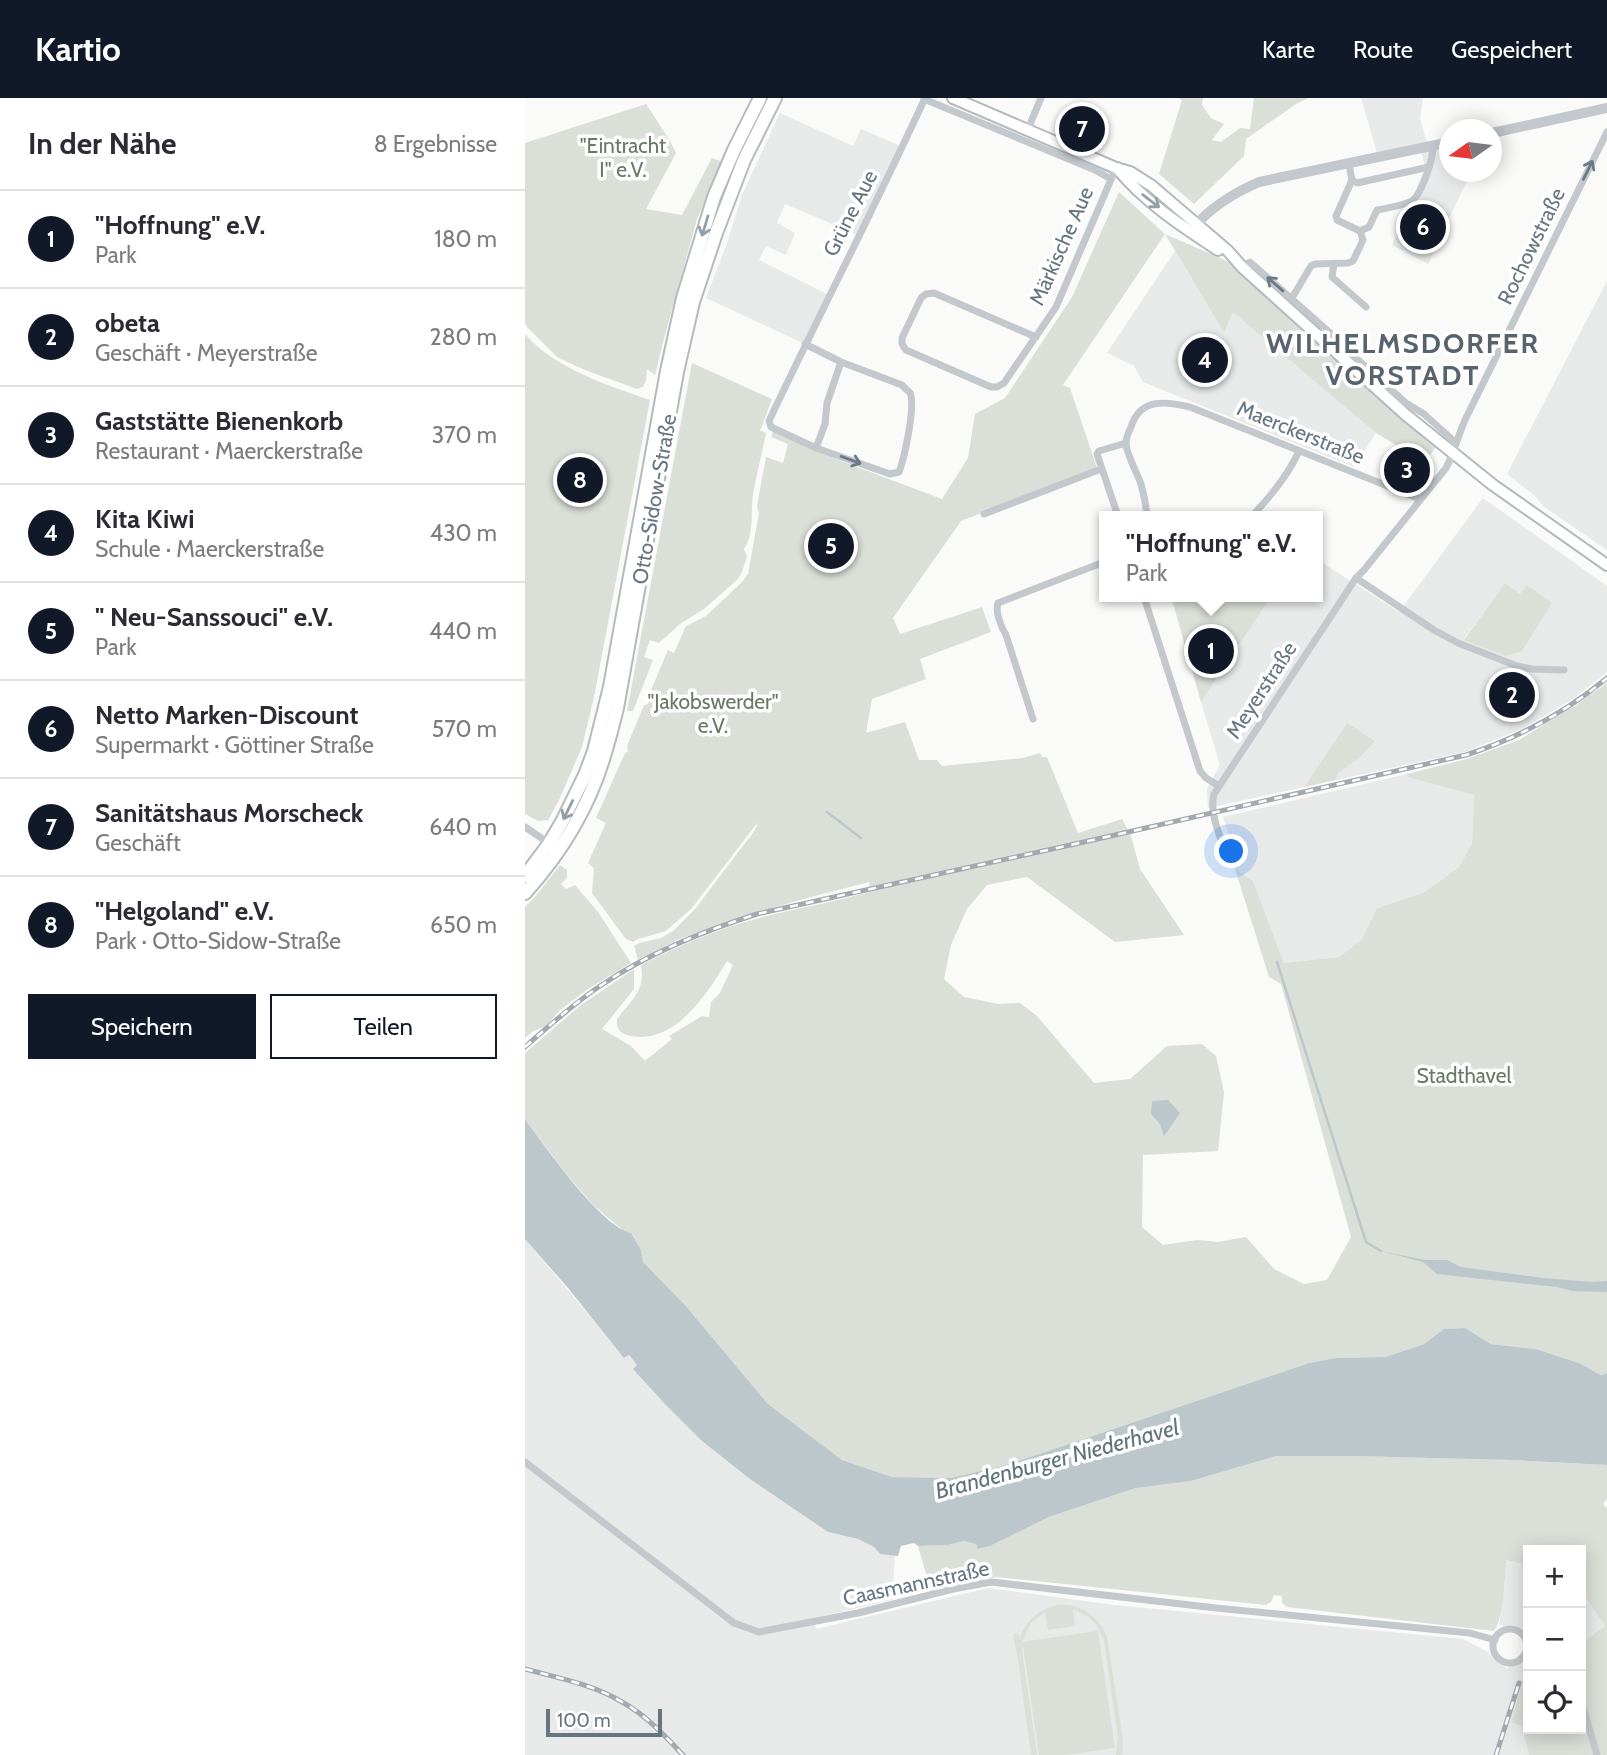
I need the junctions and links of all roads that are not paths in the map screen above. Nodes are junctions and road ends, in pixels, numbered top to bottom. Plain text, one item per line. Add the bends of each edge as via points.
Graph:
1 (760, 98) edge
2 (775, 98) edge
3 (925, 98) edge
4 (953, 98) edge
5 (1041, 98) edge
6 (1607, 108) edge
7 (1028, 129) junction
8 (1502, 131) edge
9 (1607, 132) edge
10 (1439, 145) edge
11 (1433, 146) junction
12 (1349, 163) junction
13 (1429, 167) junction
14 (1116, 168) junction
15 (1111, 179) junction
16 (1352, 180) junction
17 (1193, 228) junction
18 (1360, 231) junction
19 (1334, 264) junction
20 (1293, 304) junction
21 (1366, 307) dead end
22 (1036, 337) junction
23 (805, 344) junction
24 (841, 362) junction
25 (1126, 443) junction
26 (1454, 447) junction
27 (816, 448) junction
28 (1299, 451) junction
29 (1101, 469) junction
30 (1420, 499) junction
31 (1116, 511) edge
32 (1146, 511) edge
33 (1257, 511) edge
34 (984, 514) dead end
35 (1099, 564) edge
36 (1607, 565) edge
37 (1356, 578) junction
38 (1146, 602) edge
39 (1564, 670) dead end
40 (1033, 719) dead end
41 (1219, 786) junction
42 (525, 827) edge
43 (554, 848) junction
44 (1226, 854) dead end
45 (525, 876) edge
46 (525, 893) edge
47 (525, 1462) edge
48 (1523, 1634) edge
49 (1495, 1640) junction
50 (1523, 1656) edge
51 (1586, 1718) edge
52 (1597, 1755) edge

1 -> 43 main road, Otto-Sidow-Straße via 714,197 683,298 598,738
2 - 43 main road, Otto-Sidow-Straße via 744,160 693,302 617,708 599,768 574,826
3 - 15 street
3 - 23 street, Grüne Aue
4 - 7 main road
5 - 7 street
6 - 8 street
7 - 14 main road
26 -> 9 street, Rochowstraße
10 - 11 street
11 - 12 street
11 - 13 street
12 - 16 street
12 - 17 street via 1242,189
13 - 16 street via 1357,183
13 - 18 street via 1414,200 1377,210 1369,227
14 - 15 street, Märkische Aue
14 - 17 main road via 1130,185
15 - 22 street, Märkische Aue via 1056,307
16 - 18 street via 1336,216
17 - 20 main road
18 - 19 street via 1363,240 1353,261
19 - 20 street via 1311,266
19 - 21 street via 1332,277
20 - 26 main road via 1406,415
22 - 22 street, Märkische Aue via 997,387 906,350 902,344 921,298 934,293
23 - 24 street, Grüne Aue
23 - 27 street, Grüne Aue via 769,421
24 - 27 street
27 -> 24 street, Grüne Aue via 890,474 899,472 901,466 911,409 909,392
25 - 28 street, Maerckerstraße via 1141,410 1167,403 1190,407
25 - 29 street via 1099,451
25 - 32 street
26 - 30 street, Meyerstraße via 1446,468
26 - 36 main road via 1493,485
28 - 30 street, Maerckerstraße
28 - 33 street via 1291,469
29 - 31 street
29 - 34 street
30 - 37 street, Meyerstraße
35 - 40 street via 998,603 1002,630
37 - 39 street via 1458,643 1517,666
37 - 41 street, Meyerstraße
38 - 41 street via 1200,771
41 - 44 street via 1212,804
42 - 43 street
43 - 45 main road, Otto-Sidow-Straße
43 - 46 main road, Otto-Sidow-Straße
47 - 49 street, Caasmannstraße via 734,1623 759,1632 991,1582 1470,1633
48 - 49 street, Caasmannstraße via 1513,1629 1501,1632
49 - 50 street, Caasmannstraße via 1501,1660 1515,1662
51 - 52 street

